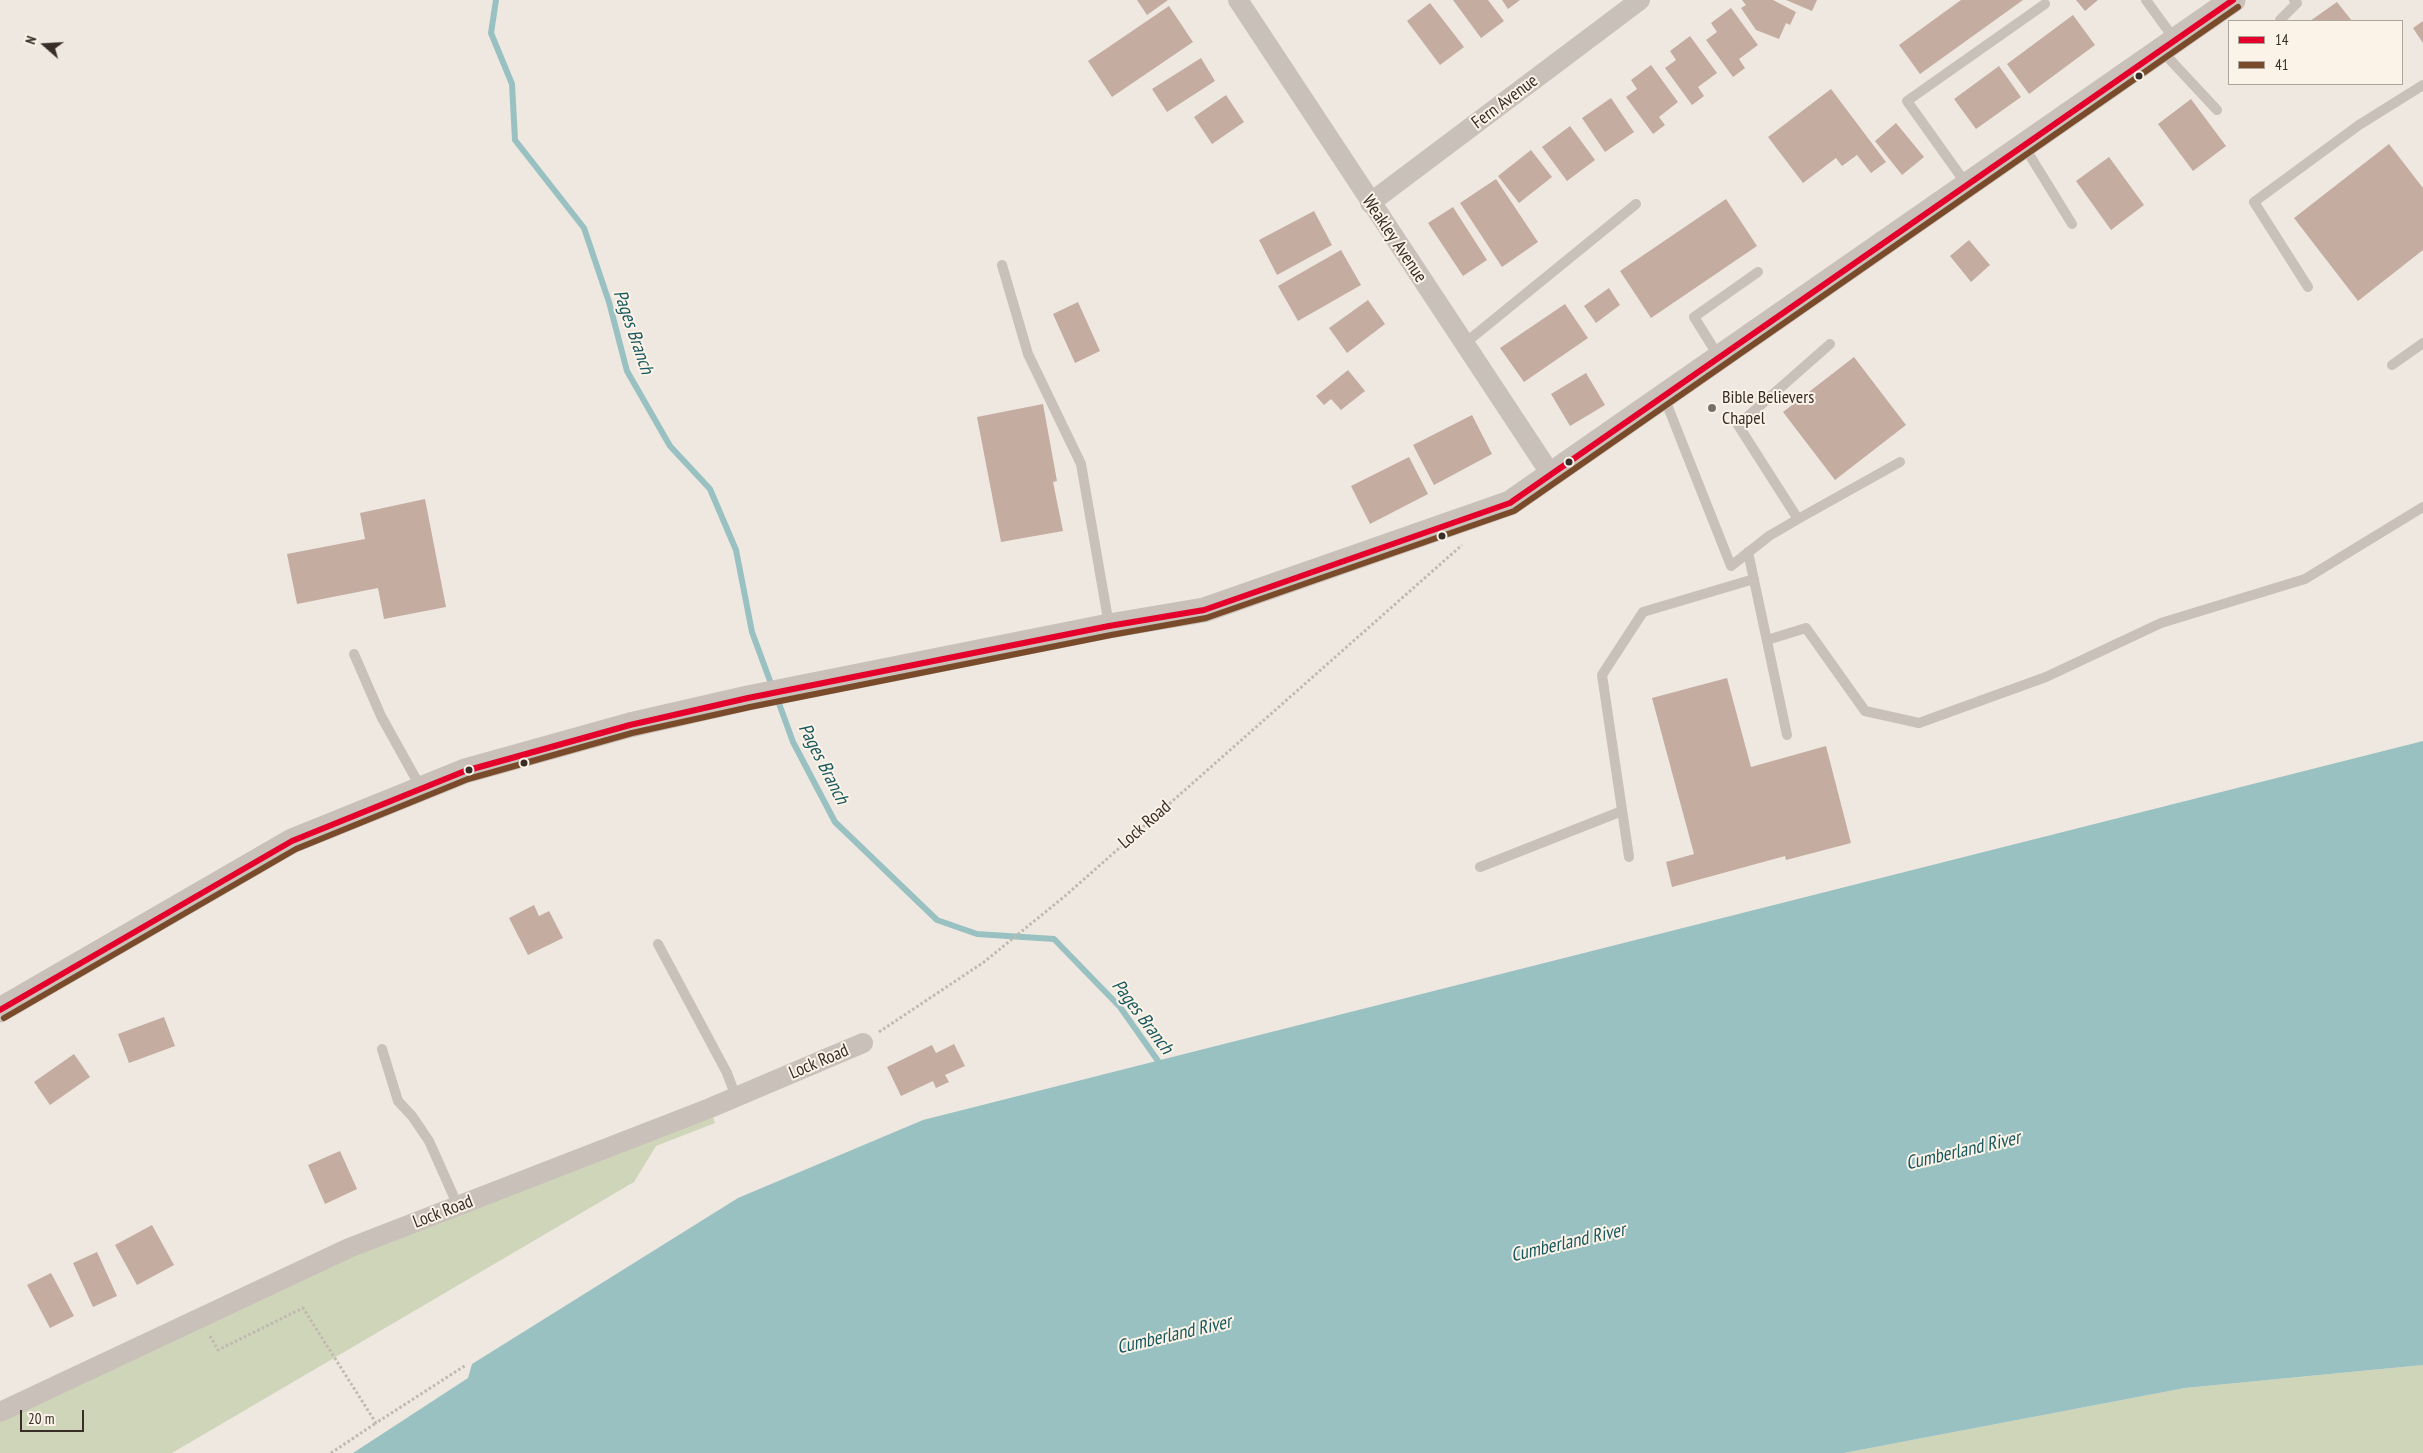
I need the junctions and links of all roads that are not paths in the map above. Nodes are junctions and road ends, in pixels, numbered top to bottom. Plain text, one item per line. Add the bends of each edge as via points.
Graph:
1 (1238, 0) edge
2 (1640, 0) edge
3 (2146, 0) edge
4 (2233, 0) edge
5 (2294, 0) edge
6 (2045, 4) dead end
7 (2280, 20) edge
8 (2168, 45) junction
9 (2423, 85) edge
10 (2217, 110) dead end
11 (2024, 145) junction
12 (1967, 185) junction
13 (1370, 203) junction
14 (1636, 204) dead end
15 (2072, 224) dead end
16 (1002, 265) dead end
17 (1758, 272) dead end
18 (2308, 287) dead end
19 (2423, 343) edge
20 (1464, 344) junction
21 (1830, 344) dead end
22 (1720, 357) junction
23 (2392, 364) dead end
24 (1664, 397) junction
25 (1900, 462) dead end
26 (1552, 476) junction
27 (2423, 507) edge
28 (1798, 519) junction
29 (1748, 552) junction
30 (1754, 579) junction
31 (1109, 626) junction
32 (1767, 640) junction
33 (354, 654) dead end
34 (1787, 735) dead end
35 (421, 789) junction
36 (1622, 811) junction
37 (1629, 856) dead end
38 (1480, 867) dead end
39 (658, 944) dead end
40 (0, 1010) edge
41 (863, 1043) road end
42 (382, 1049) dead end
43 (736, 1097) junction
44 (458, 1206) junction
45 (0, 1412) edge

1 - 13 street, Weakley Avenue
2 - 13 street, Fern Avenue
3 - 8 lane
4 - 8 street
5 - 7 lane via 2296,3
6 - 12 lane via 1908,101
8 - 10 lane
8 - 11 street
9 - 18 lane via 2359,125 2254,202
11 - 12 street
11 - 15 lane
12 - 22 street
13 - 20 street, Weakley Avenue
14 - 20 lane
16 - 31 lane via 1028,354 1081,464
17 - 22 lane via 1694,317
19 - 23 lane
20 - 26 street, Weakley Avenue
21 - 28 lane via 1738,425
22 - 24 street
24 - 26 street
24 - 29 lane via 1731,566
25 - 28 lane
26 - 31 street via 1510,503 1204,610
27 - 32 lane via 2305,579 2161,623 2046,677 1918,723 1865,711 1806,628
28 - 29 lane
29 - 30 lane
30 - 32 lane
30 - 36 lane via 1642,612 1602,675
31 - 35 street via 748,698 630,725 465,771
32 - 34 lane
33 - 35 lane via 381,716
35 - 40 street via 292,841
36 - 37 lane
36 - 38 lane
39 - 43 lane via 728,1073
41 - 43 street, Lock Road
42 - 44 lane via 398,1102 412,1116 428,1141
43 - 44 street, Lock Road
44 - 45 street, Lock Road via 349,1248

